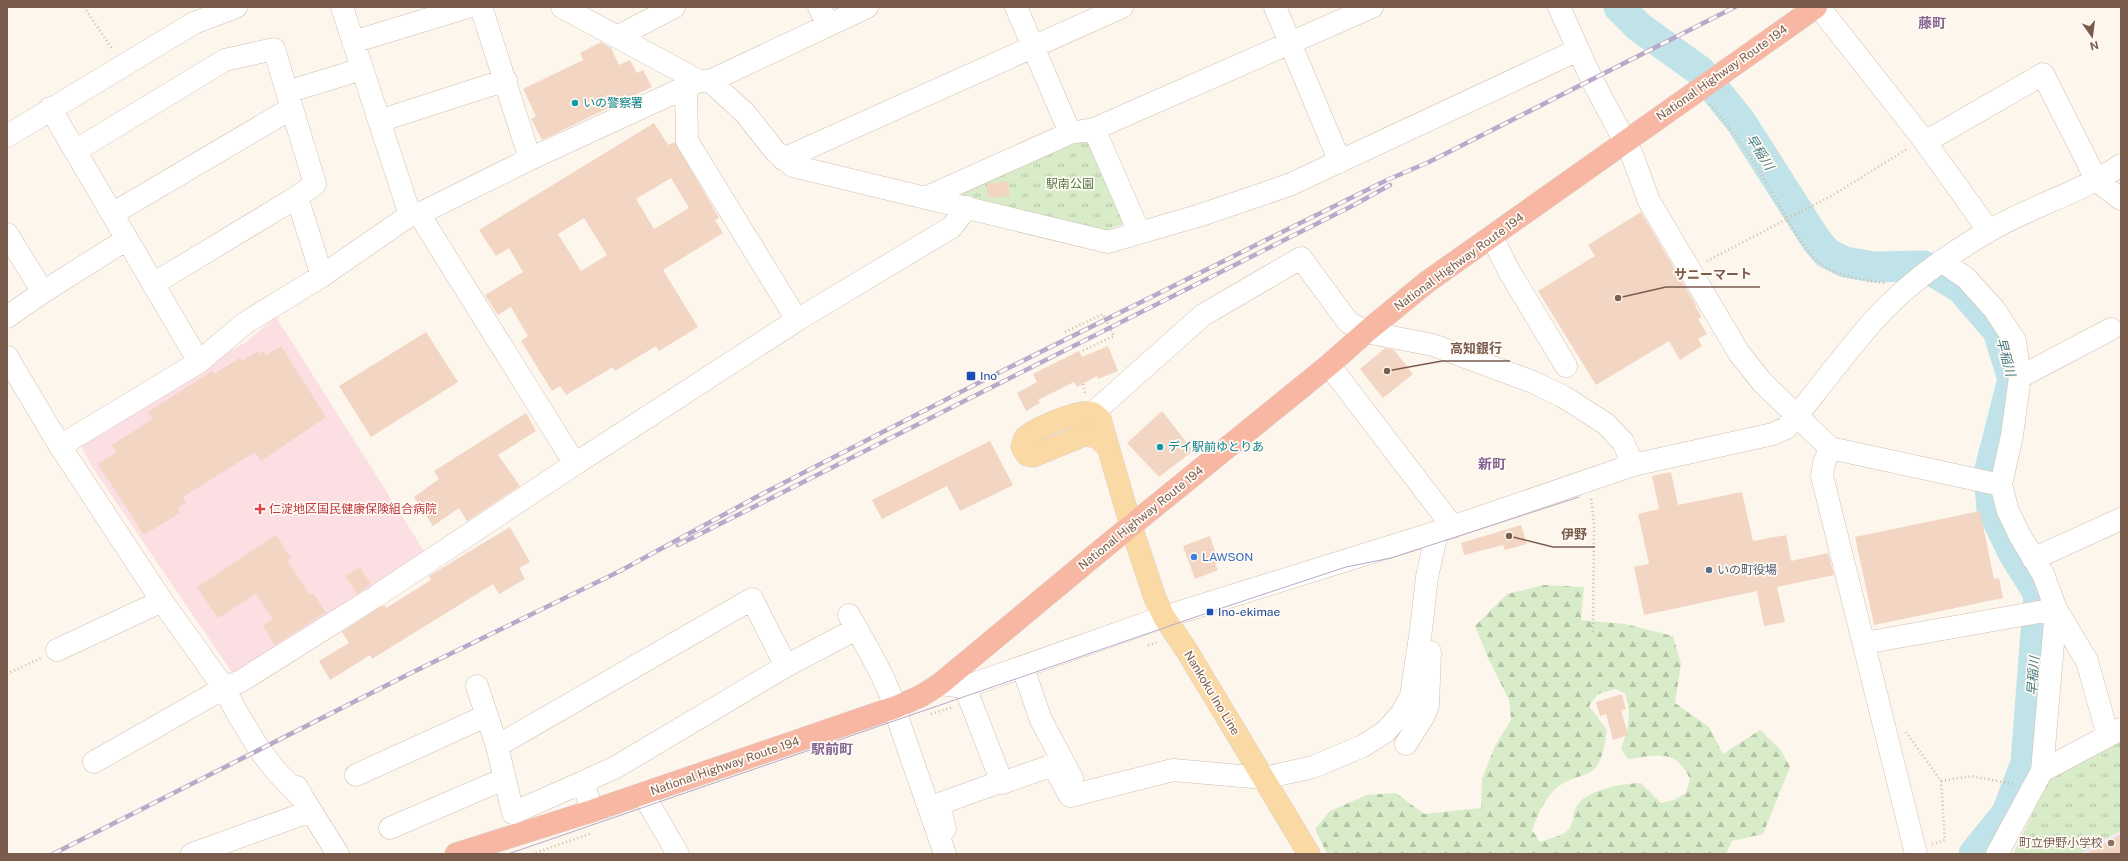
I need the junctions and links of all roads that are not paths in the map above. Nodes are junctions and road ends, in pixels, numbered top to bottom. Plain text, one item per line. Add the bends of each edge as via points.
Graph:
1 (236, 7) edge
2 (342, 7) edge
3 (468, 7) edge
4 (482, 7) edge
5 (562, 7) edge
6 (674, 7) edge
7 (868, 7) edge
8 (1016, 7) edge
9 (1122, 7) edge
10 (1276, 7) edge
11 (1372, 7) edge
12 (1559, 7) edge
13 (1816, 7) edge
14 (1819, 7) edge
15 (824, 12) edge
16 (617, 37) junction
17 (1291, 41) junction
18 (353, 42) junction
19 (1033, 46) junction
20 (1578, 50) junction
21 (362, 69) junction
22 (506, 80) junction
23 (698, 83) junction
24 (290, 100) junction
25 (50, 108) junction
26 (379, 121) junction
27 (1094, 129) junction
28 (1070, 133) junction
29 (7, 136) edge
30 (1924, 141) junction
31 (1625, 143) junction
32 (76, 151) junction
33 (530, 158) junction
34 (783, 159) junction
35 (1340, 162) junction
36 (2121, 165) edge
37 (2097, 181) junction
38 (297, 197) junction
39 (925, 198) junction
40 (2121, 199) edge
41 (967, 207) junction
42 (112, 214) junction
43 (414, 215) junction
44 (1989, 231) junction
45 (1139, 232) junction
46 (7, 234) edge
47 (1492, 237) junction
48 (127, 239) junction
49 (1941, 261) junction
50 (322, 276) junction
51 (153, 284) junction
52 (43, 292) junction
53 (7, 317) edge
54 (797, 320) junction
55 (2111, 329) dead end
56 (1366, 332) junction
57 (7, 357) edge
58 (199, 362) junction
59 (1329, 366) junction
60 (1566, 366) dead end
61 (2020, 377) junction
62 (1093, 413) junction
63 (1796, 417) junction
64 (60, 446) junction
65 (1108, 447) junction
66 (1830, 448) junction
67 (575, 464) junction
68 (1633, 465) junction
69 (2001, 485) junction
70 (2121, 519) edge
71 (1131, 526) junction
72 (1445, 529) junction
73 (2033, 559) junction
74 (1426, 577) junction
75 (162, 602) junction
76 (2056, 609) junction
77 (1164, 617) junction
78 (1864, 643) junction
79 (57, 650) road end
80 (786, 666) junction
81 (1023, 668) junction
82 (940, 684) junction
83 (476, 686) dead end
84 (964, 687) junction
85 (226, 690) junction
86 (896, 707) junction
87 (486, 716) junction
88 (2115, 733) edge
89 (1406, 744) dead end
90 (497, 746) junction
91 (94, 762) dead end
92 (356, 775) dead end
93 (1264, 778) junction
94 (504, 779) junction
95 (2038, 779) junction
96 (583, 782) junction
97 (1002, 783) junction
98 (643, 794) junction
99 (1077, 794) junction
100 (307, 806) junction
101 (592, 811) junction
102 (390, 828) dead end
103 (1916, 852) edge
104 (192, 854) edge
105 (338, 854) edge
106 (456, 854) edge
107 (678, 854) edge
108 (946, 854) edge
109 (1309, 854) edge
110 (1997, 854) edge

1 - 25 street via 194,23
2 - 18 street
3 - 18 street
4 - 22 street
5 - 16 street
6 - 16 street
7 - 15 street
8 - 19 street
9 - 19 street
10 - 17 street
11 - 17 street
12 - 20 street
13 - 31 highway, National Highway Route 194
14 - 30 street
15 - 23 street
16 - 23 street
17 - 27 street
17 - 35 street
18 - 21 street
19 - 28 street
19 - 34 street
20 - 31 street
20 - 35 street
21 - 24 street
21 - 26 street
22 - 26 street
22 - 33 street
23 - 33 street
23 - 34 street via 744,113
23 - 54 street via 687,141
24 - 32 street via 274,49 225,60
24 - 38 street via 315,184
24 - 42 street
25 - 29 street
25 - 32 street
26 - 43 street
27 - 28 street
27 - 45 street
28 - 39 street
30 - 37 street via 2043,74
30 - 44 street
31 - 47 highway, National Highway Route 194
31 - 63 street via 1649,201 1739,353 1762,382
32 - 42 street
33 - 43 street
34 - 39 street via 793,166
35 - 45 street via 1289,186
36 - 37 street
37 - 40 street
37 - 44 street via 2058,196
38 - 50 street
38 - 51 street
39 - 41 street
41 - 45 street via 1108,242
41 - 54 street via 952,227
42 - 48 street
43 - 50 street
43 - 67 street
44 - 49 street
46 - 52 street
47 - 56 highway, National Highway Route 194 via 1427,282
47 - 60 street via 1509,271
48 - 51 street
48 - 52 street
49 - 61 street via 1966,278 1994,309 2015,341
49 - 63 street via 1910,286 1875,320
50 - 58 street via 245,323
51 - 58 street
52 - 53 street
54 - 67 street
55 - 61 street
56 - 59 highway, National Highway Route 194
56 - 62 street via 1348,322 1302,258 1203,315
56 - 68 street via 1433,346 1533,382 1564,397 1606,424 1624,442
57 - 64 street
58 - 64 street
59 - 71 highway, National Highway Route 194
59 - 72 street
61 - 69 street via 2012,435
62 - 65 main road, Nankoku Ino Line via 1100,419
62 - 65 main road via 1085,412 1070,416 1032,434 1024,439 1022,447 1026,455 1033,456 1084,435 1098,438
63 - 66 street
63 - 68 street via 1786,428 1773,434
64 - 75 street
65 - 71 main road, Nankoku Ino Line
66 - 69 street
66 - 78 street via 1822,476
67 - 85 street via 374,597
68 - 72 street
69 - 73 street via 2008,511
70 - 73 street
71 - 77 main road, Nankoku Ino Line
71 - 82 highway, National Highway Route 194
72 - 74 street
72 - 77 street
73 - 76 street
74 - 89 street via 1431,611 1428,706
74 - 93 street via 1416,669 1411,696 1402,713 1385,732 1363,746 1313,767
75 - 79 street
75 - 85 street
76 - 78 street
76 - 88 street via 2086,661
76 - 95 street
77 - 81 street
77 - 93 main road, Nankoku Ino Line
78 - 103 street
80 - 86 street via 853,622
80 - 90 street via 752,599
80 - 96 street via 616,767
81 - 84 street
81 - 99 street via 1041,720 1066,764
82 - 84 street
82 - 86 highway, National Highway Route 194
83 - 87 street
84 - 97 street
85 - 91 street
85 - 100 street via 273,743
86 - 98 highway, National Highway Route 194
86 - 108 street via 900,725
87 - 90 street
87 - 92 street
88 - 95 street
90 - 94 street
93 - 99 street via 1173,770
93 - 109 main road, Nankoku Ino Line
94 - 96 street via 513,813
94 - 102 street
95 - 110 street
96 - 101 street
97 - 99 street via 1053,766 1070,796
97 - 108 street via 939,804 949,843
98 - 101 highway, National Highway Route 194
98 - 107 street
100 - 104 street
100 - 105 street
101 - 106 highway, National Highway Route 194

